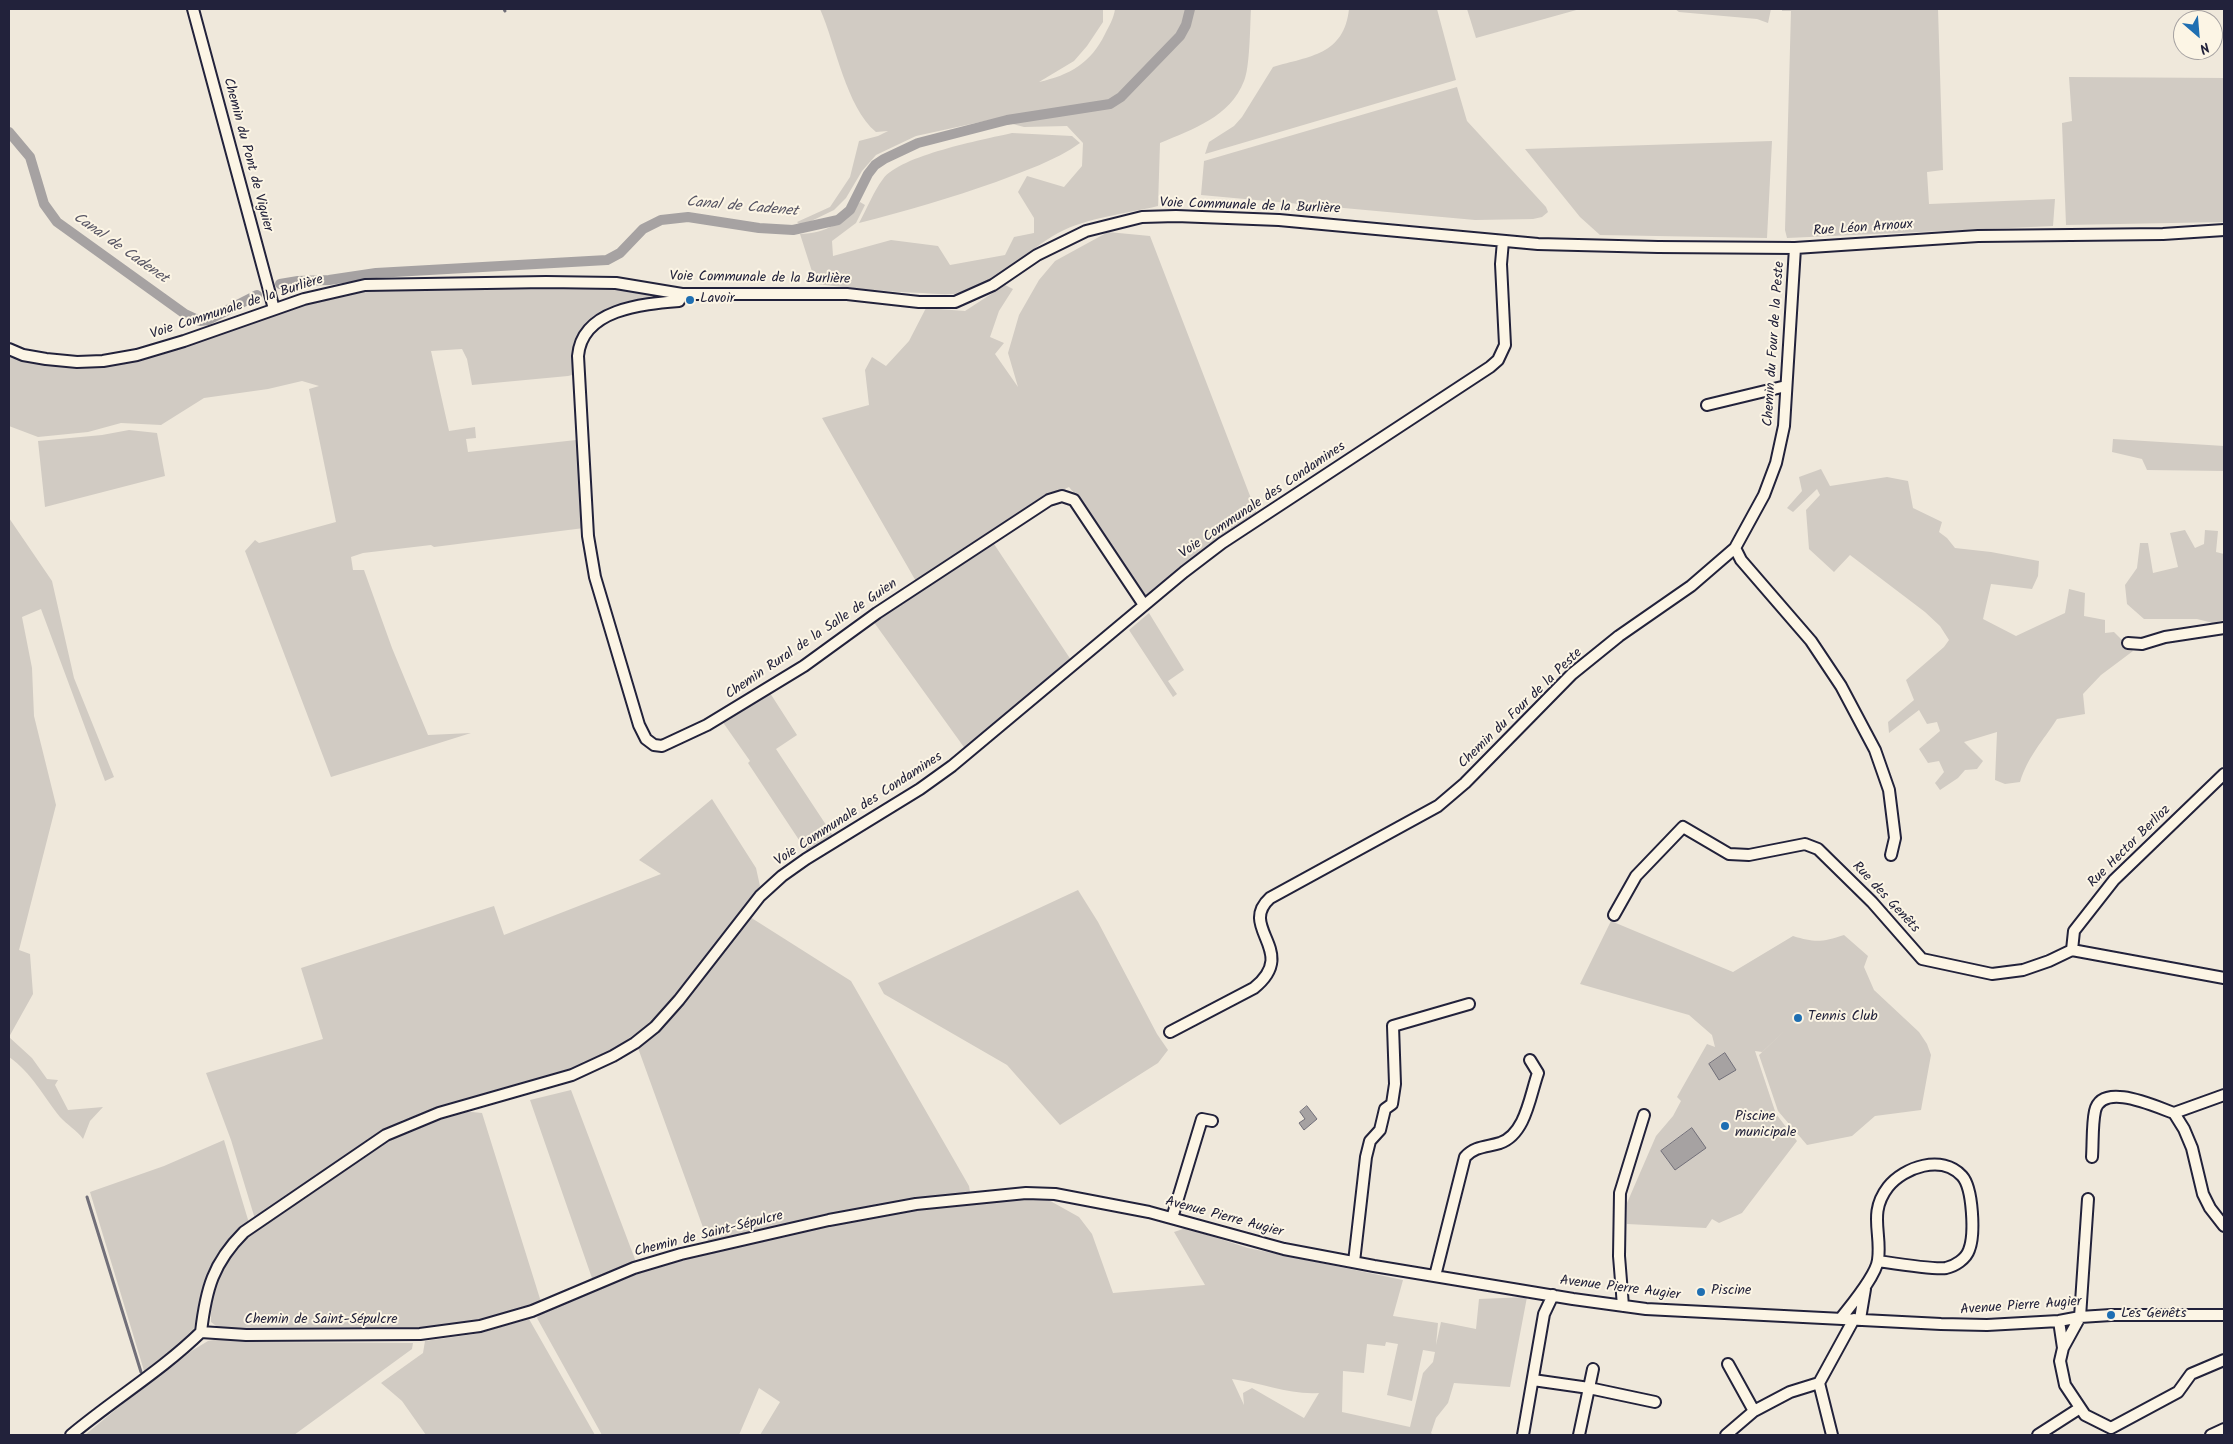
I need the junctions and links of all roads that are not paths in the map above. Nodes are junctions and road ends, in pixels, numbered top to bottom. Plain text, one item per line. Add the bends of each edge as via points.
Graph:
1 (193, 9) edge
2 (2224, 230) edge
3 (1503, 241) junction
4 (1795, 248) junction
5 (682, 294) junction
6 (274, 309) junction
7 (9, 349) edge
8 (1786, 386) junction
9 (1707, 405) dead end
10 (1735, 548) junction
11 (1144, 605) junction
12 (2224, 628) edge
13 (2128, 643) dead end
14 (2224, 774) edge
15 (1891, 855) dead end
16 (1614, 915) dead end
17 (2072, 950) junction
18 (2224, 978) edge
19 (1469, 1004) dead end
20 (1170, 1032) dead end
21 (1530, 1060) dead end
22 (2224, 1095) edge
23 (2174, 1113) junction
24 (1644, 1115) dead end
25 (1212, 1121) dead end
26 (2092, 1157) dead end
27 (2088, 1199) dead end
28 (1111, 1204) joint
29 (1172, 1218) junction
30 (2224, 1226) edge
31 (1878, 1261) junction
32 (1354, 1262) junction
33 (1435, 1276) junction
34 (1865, 1286) junction
35 (1553, 1295) junction
36 (1623, 1306) junction
37 (2224, 1315) edge
38 (2080, 1317) junction
39 (1841, 1318) junction
40 (1857, 1319) junction
41 (2059, 1321) junction
42 (202, 1332) junction
43 (2063, 1348) junction
44 (2224, 1360) edge
45 (1728, 1364) dead end
46 (1593, 1368) dead end
47 (1533, 1380) junction
48 (1819, 1383) junction
49 (1589, 1388) junction
50 (1655, 1402) dead end
51 (2080, 1408) junction
52 (1754, 1410) junction
53 (2224, 1429) edge
54 (2107, 1432) edge
55 (71, 1435) edge
56 (1523, 1435) edge
57 (1579, 1435) edge
58 (1726, 1435) edge
59 (1832, 1435) edge
60 (2038, 1435) edge
61 (2212, 1435) edge

1 - 6 street, Chemin du Pont de Viguier
2 - 4 street, Rue Léon Arnoux via 2163,234 1978,236
3 - 4 street, Rue Léon Arnoux
3 - 5 street, Voie Communale de la Burlière via 1295,221 1142,217 1086,231 1038,255 993,285 955,302 919,302 847,294
3 - 11 street, Voie Communale des Condamines via 1501,264 1506,337 1498,360 1222,543
4 - 8 street, Chemin du Four de la Peste
5 - 6 street, Voie Communale de la Burlière via 616,283 366,285
5 - 11 street, Chemin Rural de la Salle de Guien via 679,301 637,304 596,323 583,337 578,356 592,565 639,725 646,739 654,745 662,746 733,710 804,666 1011,524 1049,500 1062,496 1074,500
6 - 7 street, Voie Communale de la Burlière via 184,341 103,361 46,359
8 - 9 street
8 - 10 street, Chemin du Four de la Peste via 1784,426 1776,463 1764,495
10 - 15 street via 1741,560 1811,641 1841,686 1875,750 1889,790 1895,838
10 - 20 street, Chemin du Four de la Peste via 1691,586 1619,636 1572,674 1465,783 1438,806 1270,898 1258,915 1271,951 1270,970 1264,980
11 - 42 street, Voie Communale des Condamines via 952,766 782,876 760,896 679,1000 655,1027 635,1043 572,1075 439,1113 386,1135 244,1232 219,1261 204,1308
12 - 13 street via 2142,644
14 - 17 street, Rue Hector Berlioz via 2114,880 2074,931
16 - 17 street, Rue des Genêts via 1636,876 1683,827 1729,854 1748,855 1805,844 1818,849 1872,902 1922,959 1992,974 2024,970
17 - 18 street
19 - 32 street via 1393,1026 1395,1084 1392,1104 1385,1110 1380,1130 1370,1141 1366,1157
21 - 33 street via 1538,1072 1524,1117 1515,1134 1502,1142 1472,1149 1465,1156
22 - 23 street
23 - 26 street via 2122,1096 2108,1097 2099,1102 2095,1111
23 - 30 street via 2192,1148 2203,1194
24 - 36 street via 1620,1193 1619,1256
25 - 29 street via 1202,1119
27 - 38 street
28 - 29 street, Avenue Pierre Augier
28 - 42 street, Chemin de Saint-Sépulcre via 1055,1194 1026,1193 916,1204 866,1213 681,1254 634,1268 532,1311 480,1326 420,1334 246,1335
29 - 32 street, Avenue Pierre Augier via 1284,1249
31 - 31 street via 1876,1212 1888,1187 1904,1172 1923,1165 1939,1165 1963,1177 1970,1198 1972,1232 1970,1250 1963,1260 1946,1268
31 - 34 street
32 - 33 street, Avenue Pierre Augier
33 - 35 street, Avenue Pierre Augier
34 - 39 street
34 - 40 street
35 - 36 street, Avenue Pierre Augier
35 - 47 street via 1544,1314
36 - 39 street, Avenue Pierre Augier via 1719,1314
37 - 38 street, Avenue Pierre Augier
38 - 41 street, Avenue Pierre Augier
38 - 43 street
39 - 40 street, Avenue Pierre Augier
40 - 41 street, Avenue Pierre Augier via 1950,1324
40 - 48 street
41 - 43 street
42 - 55 street via 163,1367
43 - 51 street via 2060,1360 2066,1385
44 - 54 street via 2191,1374 2178,1392
45 - 52 street
46 - 49 street
47 - 49 street
47 - 56 street
48 - 52 street via 1790,1392
48 - 59 street
49 - 50 street
49 - 57 street
51 - 54 street via 2085,1416
51 - 60 street
52 - 58 street
53 - 61 street

